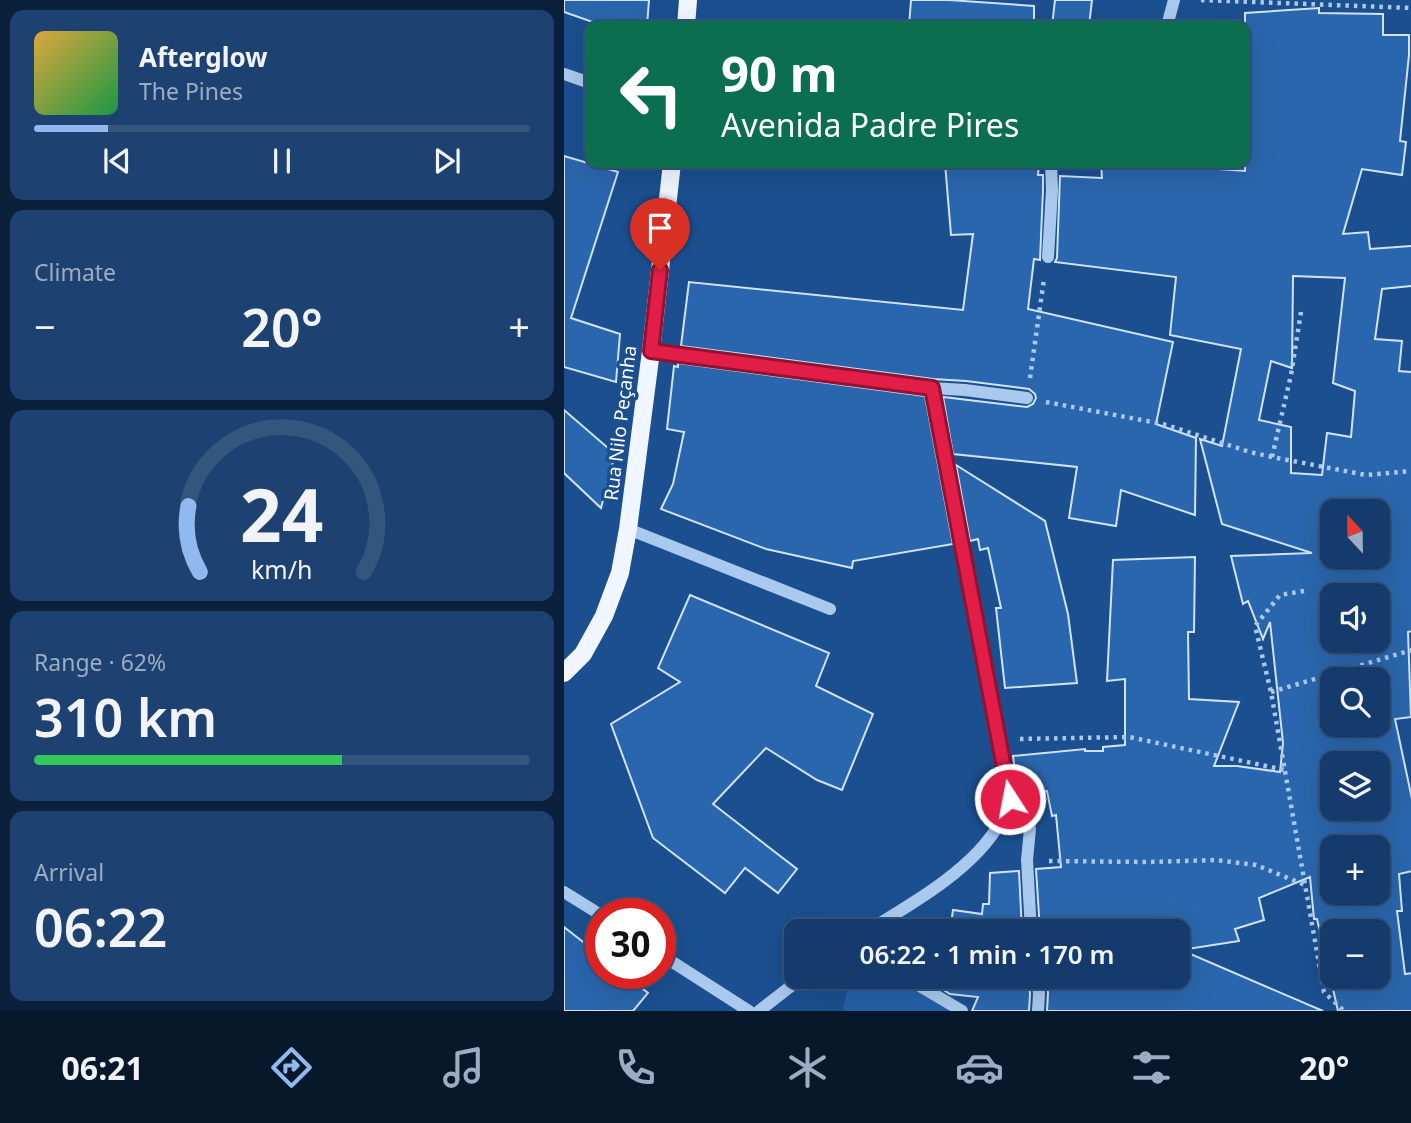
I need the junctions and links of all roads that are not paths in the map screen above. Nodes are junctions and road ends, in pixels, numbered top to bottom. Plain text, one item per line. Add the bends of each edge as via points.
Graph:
1 (688, 0) edge
2 (1174, 0) edge
3 (686, 21) edge
4 (1168, 21) edge
5 (564, 74) edge
6 (585, 81) edge
7 (671, 168) edge
8 (1051, 168) edge
9 (1048, 257) road end
10 (651, 351) junction
11 (932, 388) junction
12 (1027, 398) road end
13 (628, 529) junction
14 (830, 609) dead end
15 (564, 673) edge
16 (1010, 799) junction
17 (564, 892) edge
18 (585, 905) edge
19 (886, 919) edge
20 (1030, 919) edge
21 (676, 964) edge
22 (787, 989) edge
23 (924, 989) edge
24 (1038, 989) edge
25 (749, 1011) edge
26 (759, 1011) edge
27 (962, 1011) edge
28 (1038, 1011) edge

1 - 3 main road
2 - 4 street
5 - 6 street
7 - 10 main road, Rua Nilo Peçanha
8 - 9 street
10 - 11 street
10 - 13 main road, Rua Nilo Peçanha
11 - 12 street
11 - 16 street
13 - 14 street
13 - 15 main road, Rua Nilo Peçanha via 620,573 604,616 583,654
16 - 19 street via 999,825 979,850 954,874
16 - 20 street via 1026,815 1030,829
17 - 18 street
21 - 25 street
22 - 26 street
23 - 27 street
24 - 28 street

